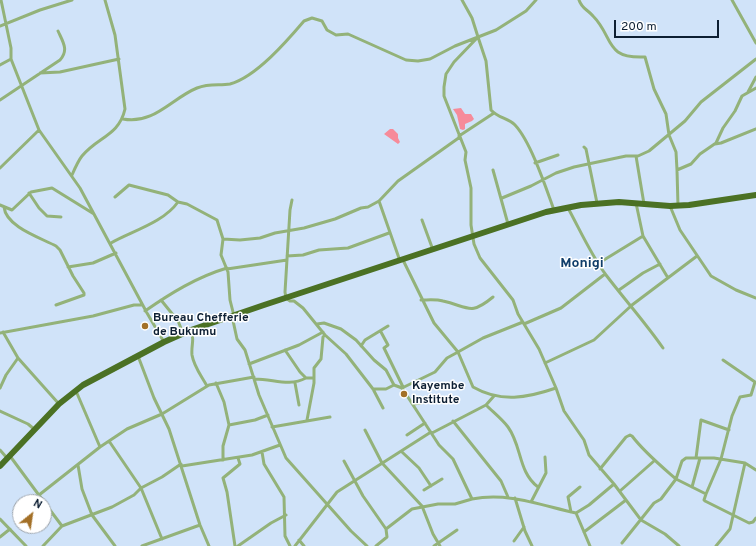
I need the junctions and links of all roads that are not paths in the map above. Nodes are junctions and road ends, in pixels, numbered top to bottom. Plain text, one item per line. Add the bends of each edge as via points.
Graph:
1 (1, 0) edge
2 (72, 0) edge
3 (105, 0) edge
4 (462, 0) edge
5 (536, 0) edge
6 (579, 0) edge
7 (732, 0) edge
8 (6, 24) junction
9 (0, 26) edge
10 (58, 31) dead end
11 (478, 37) junction
12 (756, 43) edge
13 (11, 59) junction
14 (119, 59) junction
15 (756, 59) edge
16 (0, 65) edge
17 (39, 73) junction
18 (756, 77) edge
19 (20, 86) junction
20 (756, 88) edge
21 (748, 92) junction
22 (0, 100) edge
23 (494, 113) junction
24 (123, 119) junction
25 (756, 129) edge
26 (39, 130) junction
27 (669, 135) junction
28 (459, 137) junction
29 (715, 144) junction
30 (584, 147) dead end
31 (558, 155) dead end
32 (636, 156) junction
33 (535, 163) junction
34 (589, 164) junction
35 (0, 168) edge
36 (493, 170) dead end
37 (677, 170) junction
38 (72, 175) junction
39 (542, 181) junction
40 (29, 193) junction
41 (756, 195) edge
42 (115, 197) dead end
43 (502, 198) junction
44 (292, 200) dead end
45 (379, 201) junction
46 (178, 202) junction
47 (636, 203) junction
48 (598, 204) junction
49 (644, 204) junction
50 (0, 205) edge
51 (670, 206) junction
52 (678, 206) junction
53 (4, 207) junction
54 (568, 208) junction
55 (554, 210) junction
56 (96, 215) junction
57 (62, 216) dead end
58 (422, 220) dead end
59 (508, 225) junction
60 (289, 230) junction
61 (389, 233) junction
62 (643, 236) junction
63 (473, 237) junction
64 (222, 239) junction
65 (111, 243) junction
66 (434, 250) junction
67 (116, 253) junction
68 (697, 256) junction
69 (287, 258) junction
70 (402, 260) junction
71 (599, 263) junction
72 (660, 264) junction
73 (68, 267) junction
74 (227, 269) junction
75 (605, 274) junction
76 (668, 278) junction
77 (619, 290) junction
78 (493, 297) dead end
79 (286, 298) junction
80 (756, 298) edge
81 (161, 300) junction
82 (421, 300) junction
83 (56, 305) dead end
84 (142, 305) junction
85 (631, 307) junction
86 (145, 311) junction
87 (233, 316) junction
88 (524, 323) junction
89 (317, 324) junction
90 (388, 326) dead end
91 (191, 330) junction
92 (2, 332) edge
93 (381, 332) junction
94 (183, 333) junction
95 (324, 334) junction
96 (164, 342) junction
97 (361, 346) junction
98 (663, 348) dead end
99 (285, 350) junction
100 (458, 352) junction
101 (138, 356) junction
102 (18, 358) junction
103 (723, 360) dead end
104 (545, 363) junction
105 (249, 364) junction
106 (393, 366) junction
107 (386, 370) junction
108 (255, 378) junction
109 (306, 378) junction
110 (314, 378) junction
111 (216, 383) junction
112 (295, 383) junction
113 (394, 385) junction
114 (208, 386) junction
115 (402, 387) junction
116 (0, 388) edge
117 (556, 388) junction
118 (373, 389) junction
119 (76, 391) junction
120 (494, 396) junction
121 (450, 400) dead end
122 (59, 404) junction
123 (414, 404) junction
124 (299, 405) dead end
125 (486, 405) junction
126 (383, 408) dead end
127 (0, 411) edge
128 (162, 414) junction
129 (268, 415) junction
130 (330, 417) dead end
131 (307, 420) junction
132 (453, 421) junction
133 (425, 423) junction
134 (229, 426) junction
135 (272, 427) junction
136 (34, 429) junction
137 (366, 430) dead end
138 (729, 430) junction
139 (432, 432) junction
140 (407, 435) dead end
141 (109, 441) junction
142 (280, 445) junction
143 (100, 447) junction
144 (0, 450) edge
145 (262, 452) junction
146 (402, 452) junction
147 (8, 457) junction
148 (545, 457) dead end
149 (238, 458) junction
150 (698, 458) junction
151 (721, 459) junction
152 (223, 460) junction
153 (344, 461) dead end
154 (654, 461) junction
155 (745, 463) junction
156 (382, 464) junction
157 (78, 465) junction
158 (181, 465) junction
159 (0, 466) edge
160 (600, 469) junction
161 (756, 470) edge
162 (355, 479) junction
163 (442, 479) dead end
164 (676, 479) junction
165 (614, 484) junction
166 (431, 486) junction
167 (538, 487) junction
168 (580, 487) dead end
169 (692, 487) junction
170 (141, 488) junction
171 (424, 490) dead end
172 (620, 491) junction
173 (38, 494) edge
174 (40, 494) edge
175 (706, 494) junction
176 (508, 497) junction
177 (515, 498) junction
178 (472, 499) junction
179 (626, 500) junction
180 (531, 502) junction
181 (327, 504) junction
182 (422, 506) junction
183 (571, 512) junction
184 (52, 513) edge
185 (576, 513) junction
186 (733, 514) junction
187 (286, 515) junction
188 (92, 516) junction
189 (756, 518) edge
190 (0, 519) edge
191 (641, 520) junction
192 (200, 525) junction
193 (62, 526) junction
194 (524, 527) junction
195 (10, 529) junction
196 (386, 529) junction
197 (457, 530) dead end
198 (584, 532) junction
199 (0, 537) edge
200 (162, 539) junction
201 (299, 540) junction
202 (514, 541) dead end
203 (622, 543) dead end
204 (439, 544) edge
205 (26, 546) edge
206 (43, 546) edge
207 (115, 546) edge
208 (142, 546) edge
209 (209, 546) edge
210 (235, 546) edge
211 (238, 546) edge
212 (290, 546) edge
213 (294, 546) edge
214 (304, 546) edge
215 (367, 546) edge
216 (376, 546) edge
217 (434, 546) edge
218 (532, 546) edge
219 (590, 546) edge
220 (679, 546) edge
221 (716, 546) edge

1 - 8 street
2 - 8 street
3 - 14 street
4 - 11 street via 472,18
5 - 11 street via 514,20
6 - 27 street via 582,8 593,16 611,45 620,54 645,57 654,88 666,114
7 - 12 street
8 - 9 street
8 - 13 street
10 - 17 street via 65,55
11 - 23 street via 485,56 491,110
11 - 24 street via 430,59 406,60 348,34 336,35 327,30 322,21 312,18 304,21 263,65 242,78 230,84 213,83 196,88 167,108 150,116 136,120
11 - 28 street via 446,74 444,96
13 - 16 street
13 - 19 street
14 - 17 street via 60,72
14 - 24 street via 125,109
15 - 27 street via 700,102
17 - 19 street
18 - 21 street
19 - 22 street
19 - 26 street
20 - 21 street
21 - 29 street via 742,96
23 - 28 street
23 - 33 street via 515,126
24 - 38 street via 116,128 83,154
25 - 29 street
26 - 35 street
26 - 38 street
27 - 32 street via 649,151
27 - 37 street via 676,152
28 - 45 street via 398,181
28 - 63 street via 466,152 464,160 471,188
29 - 37 street via 691,164
30 - 34 street
31 - 33 street
32 - 34 street
32 - 49 street
33 - 39 street
34 - 39 street via 556,173
34 - 48 street
36 - 43 street
37 - 52 street
38 - 56 street
39 - 43 street
39 - 55 street
40 - 53 street via 14,209
40 - 56 street via 52,188
40 - 57 street via 47,216
41 - 52 highway
42 - 46 street via 129,185 161,192
43 - 59 street
44 - 60 street
45 - 60 street via 335,219
45 - 61 street
46 - 64 street via 217,220
46 - 65 street via 174,208 159,218
47 - 48 highway
47 - 49 highway
47 - 62 street
48 - 54 highway
49 - 51 highway
50 - 53 street
51 - 52 highway
51 - 68 street via 680,230
53 - 73 street via 8,217 24,230 56,246
54 - 55 highway
54 - 71 street
55 - 59 highway
56 - 65 street
58 - 66 street
59 - 63 highway
60 - 64 street via 260,238
60 - 69 street
61 - 69 street via 348,248 319,250
61 - 70 street
62 - 71 street
62 - 72 street
63 - 66 highway
63 - 88 street via 480,258 510,293
64 - 74 street via 221,255
65 - 67 street
66 - 70 highway
67 - 73 street via 93,263
67 - 84 street
68 - 76 street
68 - 80 street via 715,280
69 - 74 street
69 - 79 street via 284,292
70 - 79 highway
70 - 82 street
71 - 75 street
72 - 76 street
72 - 77 street
73 - 83 street via 84,295
74 - 81 street via 211,272 187,283
74 - 87 street
75 - 77 street
75 - 88 street via 560,308
76 - 85 street
77 - 85 street
78 - 82 street via 472,310 442,301
79 - 87 highway
79 - 89 street via 303,308
81 - 86 street
81 - 94 street
82 - 100 street via 434,323
84 - 86 street
84 - 92 street
85 - 98 street via 637,311
85 - 104 street via 594,340
86 - 96 street
87 - 91 highway
87 - 105 street via 237,339
88 - 100 street via 483,338
88 - 104 street
89 - 95 street
89 - 97 street via 324,323 341,329
90 - 93 street
91 - 94 highway
91 - 114 street via 194,366
92 - 102 street
93 - 97 street via 365,340
93 - 106 street via 388,345 384,348
94 - 96 highway
95 - 99 street
95 - 110 street via 321,359 314,368
95 - 118 street via 346,354
96 - 101 highway
97 - 107 street
99 - 105 street
99 - 109 street
100 - 115 street via 447,358 435,372
100 - 120 street via 473,387
101 - 119 highway
101 - 128 street
102 - 116 street
102 - 122 street
103 - 138 street via 755,382 751,395 740,398
104 - 117 street
105 - 108 street
106 - 107 street
106 - 115 street
107 - 113 street
108 - 111 street
108 - 112 street
108 - 129 street
109 - 110 street
109 - 112 street
110 - 131 street
111 - 114 street
111 - 134 street via 224,402
112 - 124 street
113 - 115 street
113 - 118 street via 386,389
114 - 128 street
115 - 123 street
117 - 120 street via 522,397
117 - 160 street via 564,411
118 - 126 street
119 - 122 highway
119 - 143 street
120 - 125 street
121 - 123 street
122 - 136 highway
123 - 133 street
125 - 132 street
125 - 167 street via 509,428 526,472 532,483
127 - 136 street
128 - 141 street via 127,429
128 - 158 street
129 - 134 street
129 - 135 street
130 - 131 street
131 - 135 street
132 - 139 street
132 - 176 street via 501,481
133 - 139 street
133 - 140 street
134 - 152 street via 223,446
135 - 142 street
136 - 147 highway
137 - 156 street
138 - 150 street via 705,419 701,420
138 - 151 street
139 - 146 street
139 - 178 street via 439,445 459,468
141 - 143 street
141 - 170 street
142 - 145 street
142 - 181 street via 286,458
143 - 157 street
144 - 147 street
145 - 149 street
145 - 187 street via 264,464 283,494
146 - 156 street
146 - 166 street via 419,468
147 - 159 highway
147 - 173 street
148 - 167 street via 546,473
149 - 152 street
149 - 210 street via 240,464 223,478
150 - 151 street
150 - 164 street via 683,458
150 - 169 street
151 - 155 street
151 - 175 street
152 - 158 street
153 - 162 street
154 - 160 street via 630,435
154 - 164 street
154 - 172 street
155 - 161 street
155 - 186 street
156 - 162 street
156 - 182 street
157 - 174 street
157 - 188 street via 82,489
158 - 170 street
158 - 192 street
160 - 165 street
162 - 181 street via 337,492
162 - 196 street via 363,496
163 - 166 street
164 - 169 street
164 - 191 street
165 - 172 street
165 - 185 street
166 - 171 street
167 - 180 street
168 - 183 street via 568,497
169 - 175 street
170 - 188 street via 134,495
170 - 200 street
172 - 179 street
175 - 186 street via 704,500
176 - 177 street
176 - 178 street
177 - 180 street
177 - 194 street
178 - 182 street via 455,504
179 - 191 street
179 - 198 street
180 - 183 street
181 - 201 street
181 - 215 street
182 - 196 street via 412,509
182 - 204 street
183 - 185 street
184 - 193 street
185 - 198 street
186 - 189 street via 749,523
186 - 221 street via 730,529
187 - 211 street
187 - 212 street via 286,536
188 - 193 street
188 - 207 street
190 - 195 street
191 - 203 street
191 - 220 street via 666,534
192 - 200 street
192 - 209 street
193 - 206 street
194 - 202 street
194 - 218 street
195 - 199 street
195 - 205 street
196 - 216 street via 387,537
197 - 204 street
198 - 219 street
200 - 208 street
201 - 213 street
201 - 214 street
204 - 217 street

